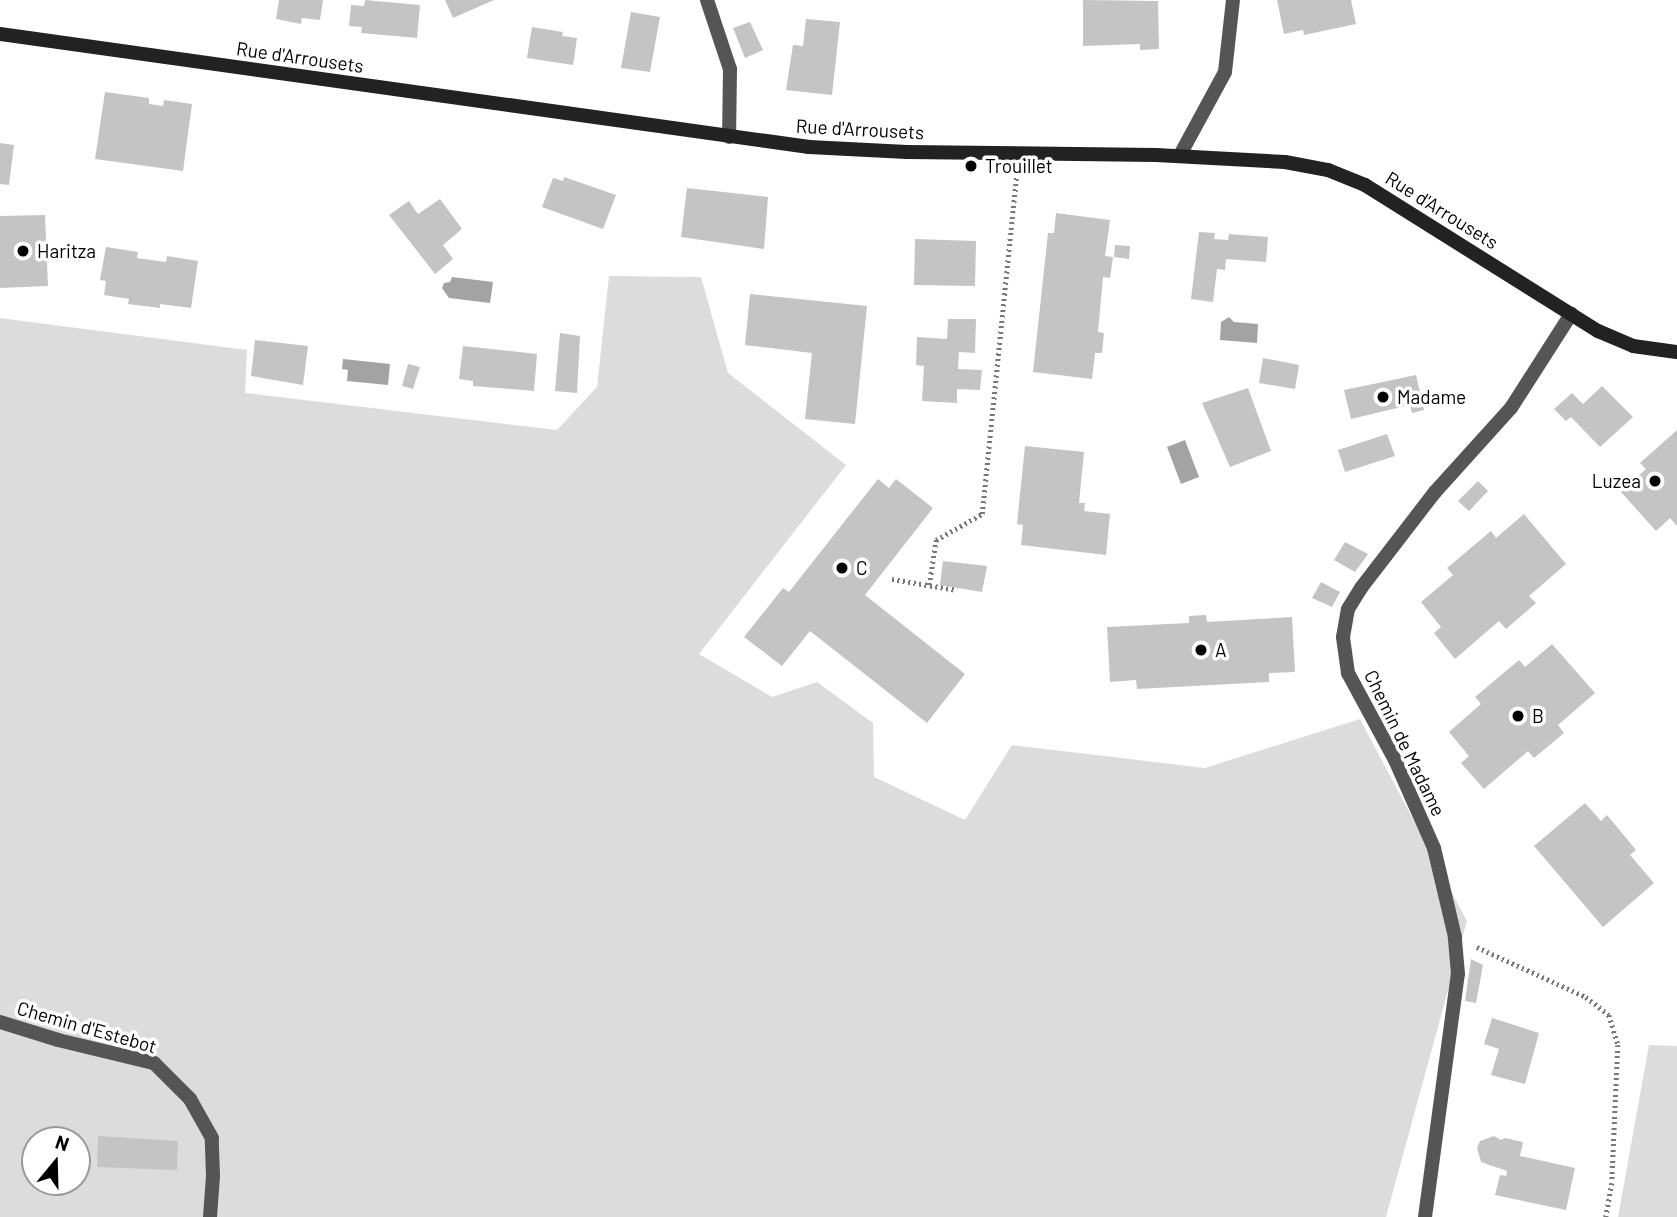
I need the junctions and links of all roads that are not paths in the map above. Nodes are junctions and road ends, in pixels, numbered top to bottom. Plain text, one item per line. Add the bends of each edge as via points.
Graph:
1 (707, 0) edge
2 (1233, 0) edge
3 (0, 34) edge
4 (729, 137) junction
5 (1180, 155) junction
6 (1571, 314) junction
7 (1677, 352) edge
8 (0, 1022) edge
9 (210, 1217) edge
10 (1425, 1217) edge

1 - 4 street via 730,69
2 - 5 street via 1224,72
3 - 4 main road, Rue d'Arrousets
4 - 5 main road, Rue d'Arrousets via 907,152
5 - 6 main road, Rue d'Arrousets via 1285,162 1353,180
6 - 7 main road, Rue d'Arrousets via 1633,346
6 - 10 street, Chemin de Madame via 1511,408 1435,492 1360,588 1348,609 1343,637 1349,673 1434,848 1455,937 1458,974
8 - 9 street, Chemin d'Estebot via 154,1063 190,1099 212,1138

